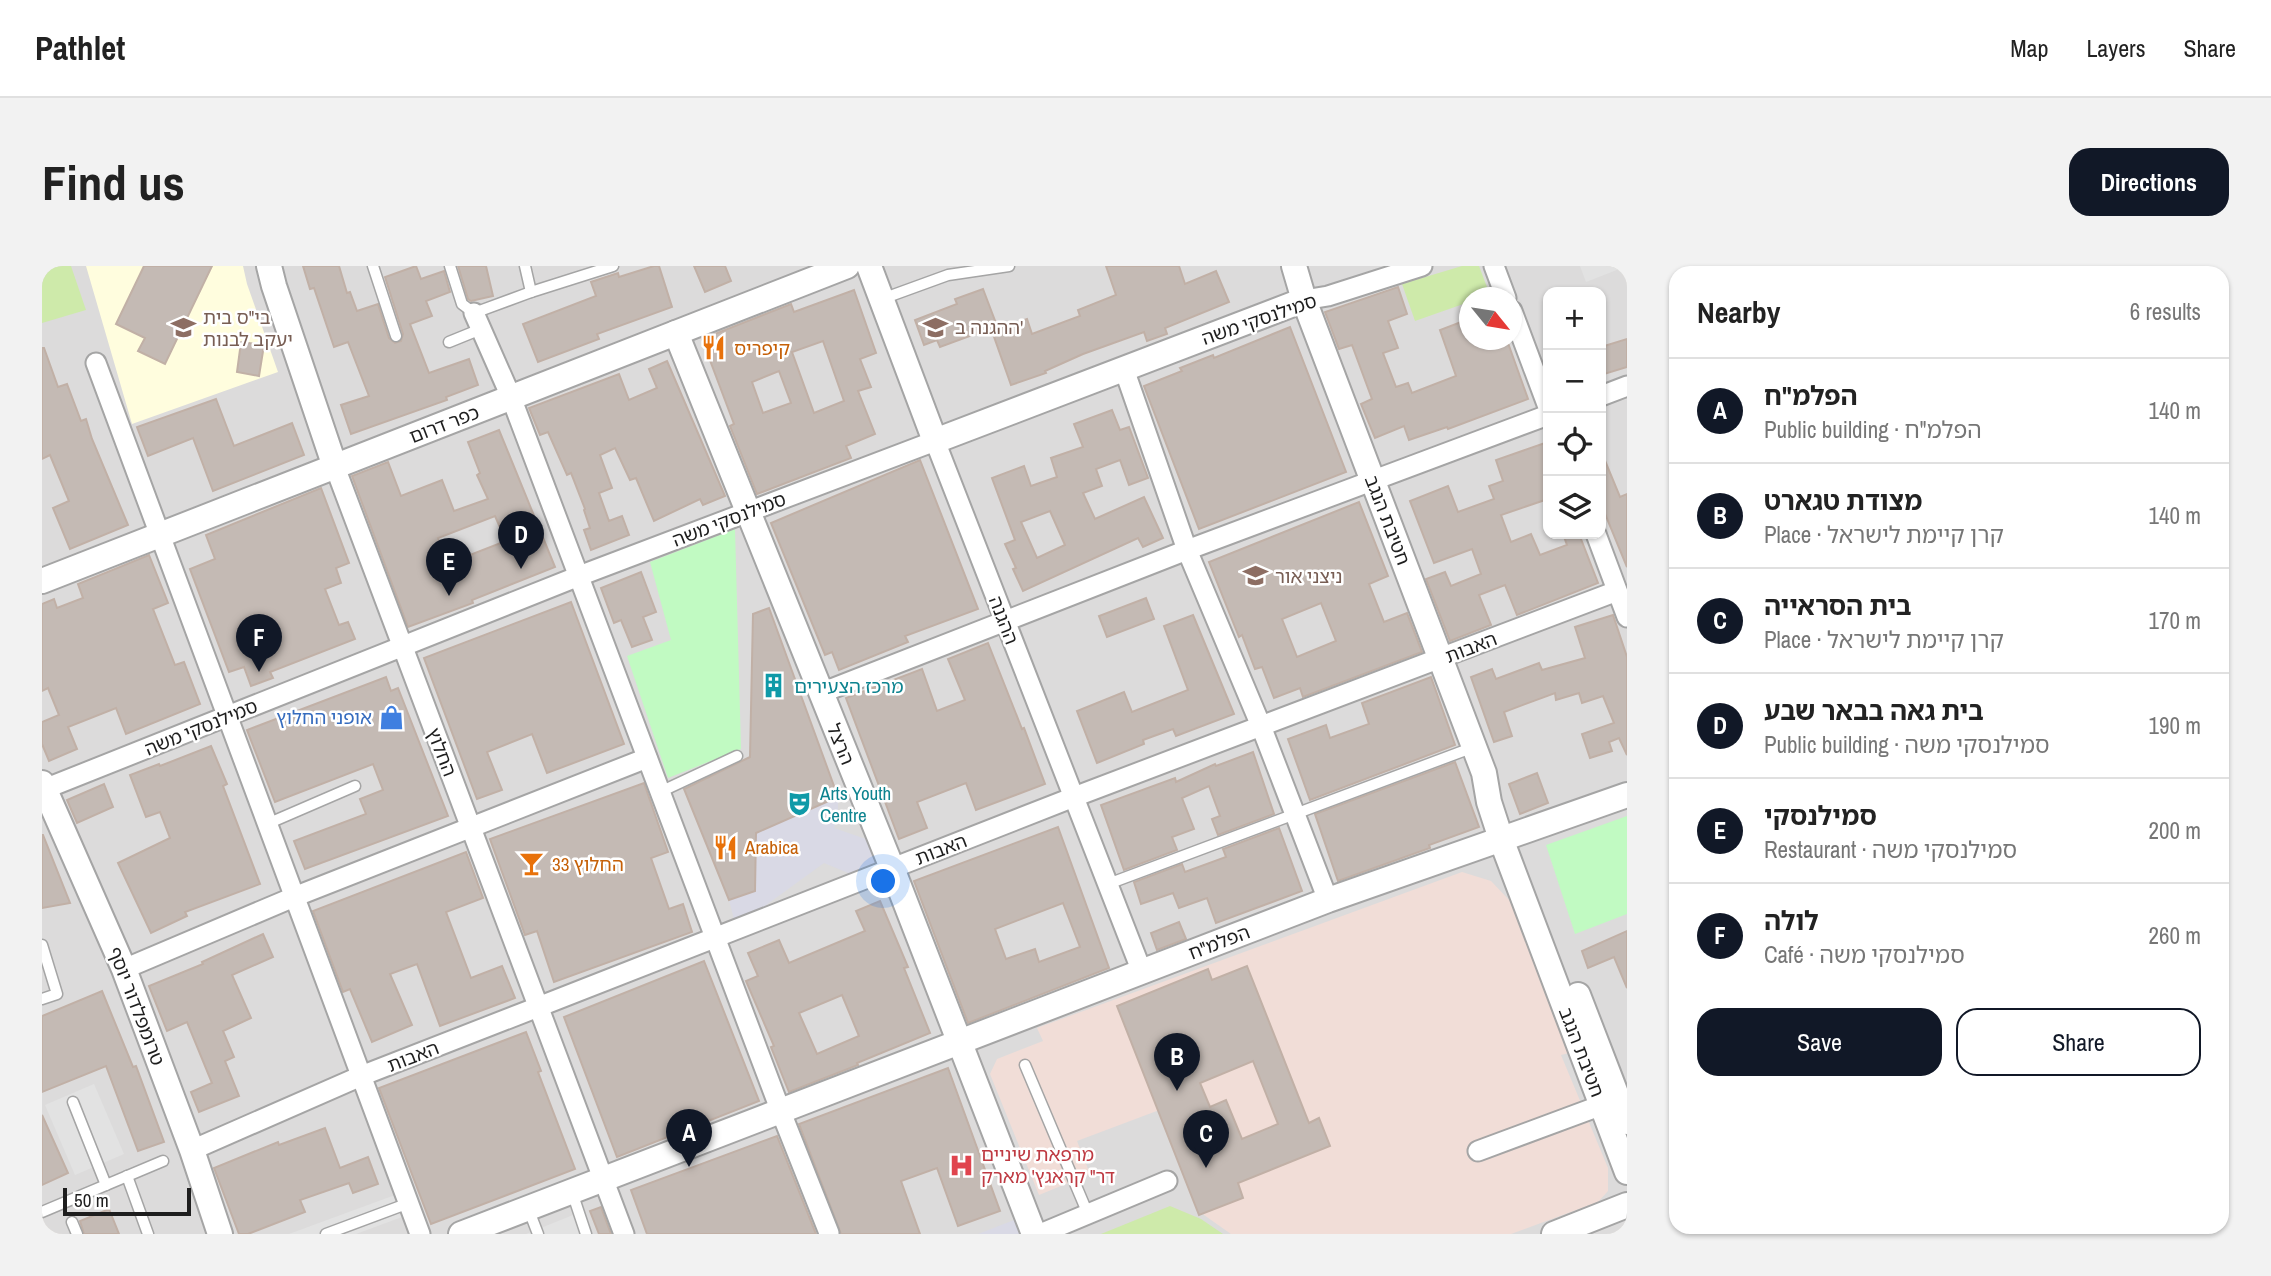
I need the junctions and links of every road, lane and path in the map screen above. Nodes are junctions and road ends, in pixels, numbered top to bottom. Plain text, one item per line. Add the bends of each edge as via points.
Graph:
1 (269, 266) edge
2 (373, 266) edge
3 (450, 266) edge
4 (525, 266) edge
5 (613, 266) edge
6 (847, 266) edge
7 (869, 266) edge
8 (1009, 266) edge
9 (1294, 266) edge
10 (1422, 266) edge
11 (1494, 266) edge
12 (602, 268) edge
13 (966, 269) edge
14 (1391, 271) edge
15 (1502, 287) edge
16 (531, 292) junction
17 (881, 299) junction
18 (1304, 300) junction
19 (478, 321) junction
20 (676, 333) junction
21 (396, 336) dead end
22 (1522, 340) edge
23 (449, 342) dead end
24 (96, 363) dead end
25 (1124, 369) junction
26 (1627, 386) edge
27 (1543, 394) edge
28 (1606, 394) edge
29 (512, 397) junction
30 (1543, 417) edge
31 (935, 441) junction
32 (335, 467) junction
33 (1372, 479) junction
34 (748, 512) junction
35 (160, 536) junction
36 (1598, 539) edge
37 (1187, 550) junction
38 (579, 576) junction
39 (42, 581) edge
40 (1617, 591) junction
41 (1627, 617) edge
42 (1005, 620) junction
43 (402, 646) junction
44 (1440, 658) junction
45 (821, 693) junction
46 (227, 716) junction
47 (1261, 726) junction
48 (1474, 747) junction
49 (737, 756) dead end
50 (647, 758) junction
51 (355, 786) dead end
52 (43, 787) edge
53 (660, 792) junction
54 (1627, 795) edge
55 (1074, 797) junction
56 (1295, 814) junction
57 (267, 824) junction
58 (470, 828) junction
59 (1508, 836) junction
60 (892, 868) junction
61 (1108, 884) junction
62 (294, 897) junction
63 (1328, 900) junction
64 (715, 938) junction
65 (42, 945) edge
66 (124, 969) junction
67 (1142, 972) junction
68 (42, 999) edge
69 (538, 1007) junction
70 (960, 1043) junction
71 (1025, 1065) dead end
72 (361, 1076) junction
73 (73, 1102) dead end
74 (1602, 1105) junction
75 (780, 1112) junction
76 (1627, 1122) edge
77 (192, 1150) junction
78 (1478, 1151) dead end
79 (163, 1161) dead end
80 (1627, 1172) edge
81 (127, 1176) junction
82 (603, 1180) junction
83 (1167, 1181) dead end
84 (106, 1185) junction
85 (572, 1192) junction
86 (409, 1203) junction
87 (1627, 1205) edge
88 (528, 1208) junction
89 (42, 1212) edge
90 (1088, 1214) junction
91 (72, 1223) dead end
92 (829, 1233) edge
93 (76, 1234) edge
94 (148, 1234) edge
95 (220, 1234) edge
96 (326, 1234) edge
97 (420, 1234) edge
98 (461, 1234) edge
99 (538, 1234) edge
100 (586, 1234) edge
101 (624, 1234) edge
102 (1034, 1234) edge
103 (1040, 1234) edge
104 (1554, 1234) edge

1 - 32 street, החלוץ
2 - 21 lane
3 - 19 lane via 462,304
4 - 16 lane
5 - 12 lane
6 - 20 street, כפר דרום
7 - 17 street, ההגנה
8 - 13 lane
9 - 18 street, חטיבת הנגב
10 - 14 street, סמילנסקי משה
11 - 15 street
12 - 16 lane
13 - 17 lane
14 - 18 street, סמילנסקי משה via 1328,296
16 - 19 lane
17 - 31 street, ההגנה
18 - 25 street, סמילנסקי משה
18 - 33 street, חטיבת הנגב
19 - 23 lane
19 - 29 street
20 - 29 street, כפר דרום
20 - 34 street, הרצל
22 - 27 street
24 - 35 street
25 - 31 street, סמילנסקי משה
25 - 37 street
26 - 28 street
29 - 32 street, כפר דרום
29 - 38 street
30 - 33 street
31 - 34 street, סמילנסקי משה
31 - 42 street, ההגנה
32 - 35 street, כפר דרום
32 - 43 street, החלוץ
33 - 37 street
33 - 44 street, חטיבת הנגב
34 - 38 street, סמילנסקי משה
34 - 45 street, הרצל
35 - 39 street, כפר דרום
35 - 46 street
36 - 40 street
37 - 42 street
37 - 47 street
38 - 43 street, סמילנסקי משה
38 - 50 street
40 - 41 street
40 - 44 street, האבות
42 - 45 street
42 - 55 street, ההגנה
43 - 46 street, סמילנסקי משה
43 - 58 street, החלוץ
44 - 47 street, האבות
44 - 48 street, חטיבת הנגב
45 - 60 street, הרצל
46 - 52 street, סמילנסקי משה
46 - 57 street
47 - 55 street, האבות
47 - 56 street
48 - 56 lane
48 - 59 street, חטיבת הנגב via 1500,799
49 - 53 lane
50 - 53 street
50 - 58 street
51 - 57 lane
52 - 66 street, טרומפלדור יוסף
53 - 64 street
54 - 59 street, הפלמ"ח
55 - 60 street, האבות
55 - 61 street, ההגנה
56 - 61 lane
56 - 63 street
57 - 62 street
58 - 62 street
58 - 69 street, החלוץ
59 - 63 street, הפלמ"ח
59 - 74 street, חטיבת הנגב
59 - 76 street, חטיבת הנגב
60 - 64 street, האבות
60 - 70 street, הרצל
61 - 67 street, ההגנה
62 - 66 street
62 - 72 street
63 - 67 street, הפלמ"ח
64 - 69 street, האבות
64 - 75 street
65 - 68 lane via 57,994
66 - 77 street, טרומפלדור יוסף
67 - 70 street, הפלמ"ח
69 - 72 street, האבות
69 - 82 street, החלוץ
70 - 75 street, הפלמ"ח
70 - 102 street, הרצל
71 - 90 lane
72 - 77 street, האבות
72 - 86 street
73 - 84 lane
74 - 78 street
74 - 80 street, חטיבת הנגב
75 - 82 street, הפלמ"ח
75 - 92 street
77 - 95 street, טרומפלדור יוסף
79 - 81 lane
81 - 84 lane
81 - 94 lane
82 - 85 street, הפלמ"ח
82 - 101 street, החלוץ
83 - 90 street
84 - 89 lane
85 - 88 street, הפלמ"ח
85 - 100 lane
86 - 96 lane
86 - 97 street
87 - 104 street
88 - 98 street, הפלמ"ח
88 - 99 lane
90 - 103 street
91 - 93 lane

